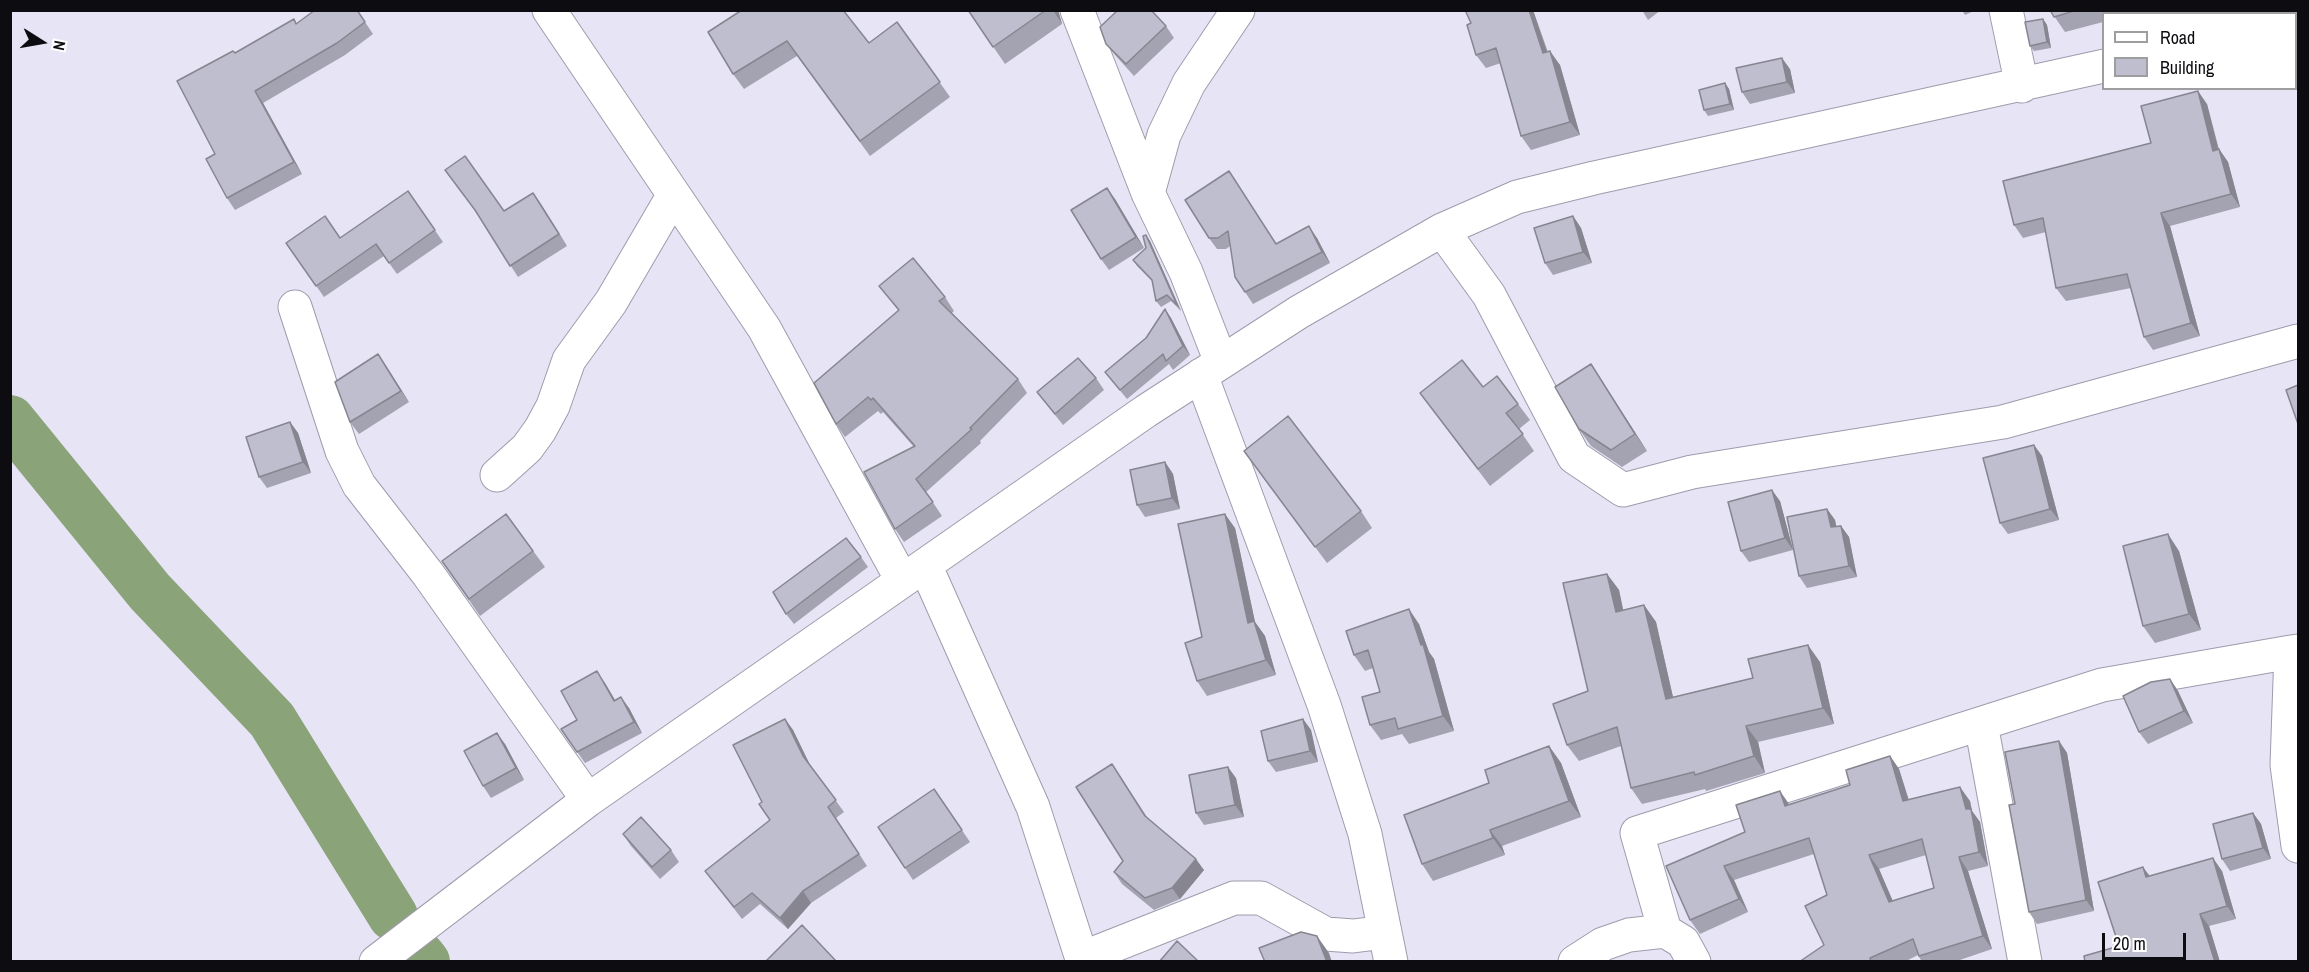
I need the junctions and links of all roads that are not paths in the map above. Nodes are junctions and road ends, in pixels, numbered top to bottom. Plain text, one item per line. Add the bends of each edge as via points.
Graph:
1 (549, 10) edge
2 (1077, 10) edge
3 (1238, 10) edge
4 (2006, 10) edge
5 (2102, 66) edge
6 (2022, 86) junction
7 (1148, 194) junction
8 (673, 196) junction
9 (1442, 231) junction
10 (294, 307) dead end
11 (2298, 341) edge
12 (1211, 369) junction
13 (497, 475) dead end
14 (914, 573) junction
15 (2295, 651) edge
16 (1981, 724) junction
17 (588, 800) junction
18 (2298, 846) edge
19 (1665, 931) junction
20 (1388, 947) edge
21 (1083, 960) edge
22 (376, 962) edge
23 (1575, 962) edge
24 (1694, 962) edge
25 (2025, 962) edge

1 - 8 street
2 - 7 street
3 - 7 street via 1190,83 1169,124
4 - 6 street
5 - 6 street
6 - 9 street via 1518,197
7 - 12 street via 1186,272
8 - 13 street via 611,302 569,360 540,430 527,448
8 - 14 street via 764,328
9 - 11 street via 1489,295 1574,457 1623,490 1692,472 2003,422
9 - 12 street via 1299,312
10 - 17 street via 342,450 359,485 428,574
12 - 14 street
12 - 20 street via 1365,834
14 - 17 street
14 - 21 street via 1033,807
15 - 16 street via 2102,685
15 - 18 street via 2287,765
16 - 19 street via 1637,833
16 - 25 street
17 - 22 street
19 - 23 street via 1629,935 1603,944
19 - 24 street via 1683,942
20 - 21 street via 1353,936 1326,934 1261,898 1234,898

